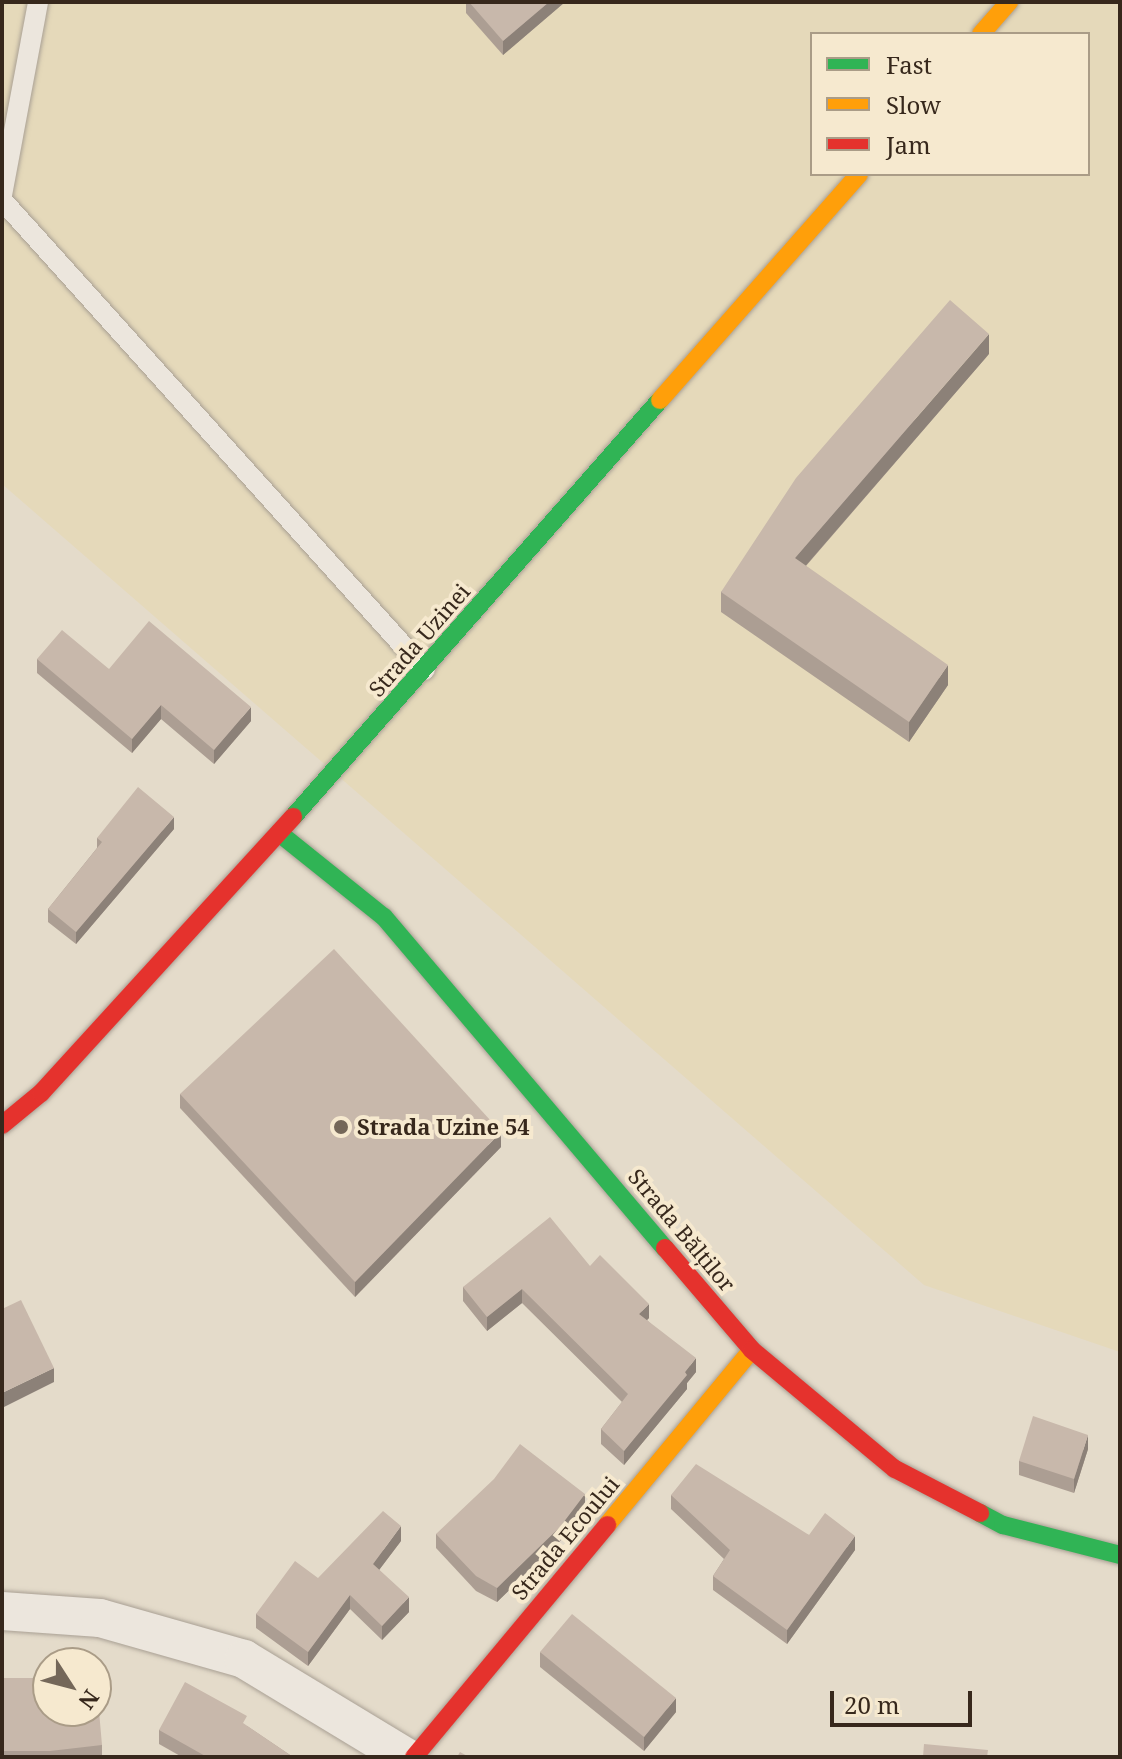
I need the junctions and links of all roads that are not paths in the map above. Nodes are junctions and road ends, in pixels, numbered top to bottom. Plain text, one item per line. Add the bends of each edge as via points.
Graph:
1 (38, 2) edge
2 (1009, 2) edge
3 (983, 32) edge
4 (857, 176) edge
5 (2, 197) edge
6 (425, 670) junction
7 (279, 833) junction
8 (2, 1125) edge
9 (752, 1350) junction
10 (1120, 1555) edge
11 (2, 1611) edge
12 (406, 1757) edge
13 (414, 1757) edge

1 - 5 lane
2 - 3 street
4 - 6 street, Strada Uzinei
5 - 6 lane
6 - 7 street, Strada Uzinei
7 - 8 street, Strada Uzinei via 41,1093
7 - 9 street, Strada Bălților via 384,917
9 - 10 street, Strada Bălților via 895,1469 1003,1525
9 - 13 street, Strada Ecoului
11 - 12 street via 100,1618 244,1659

